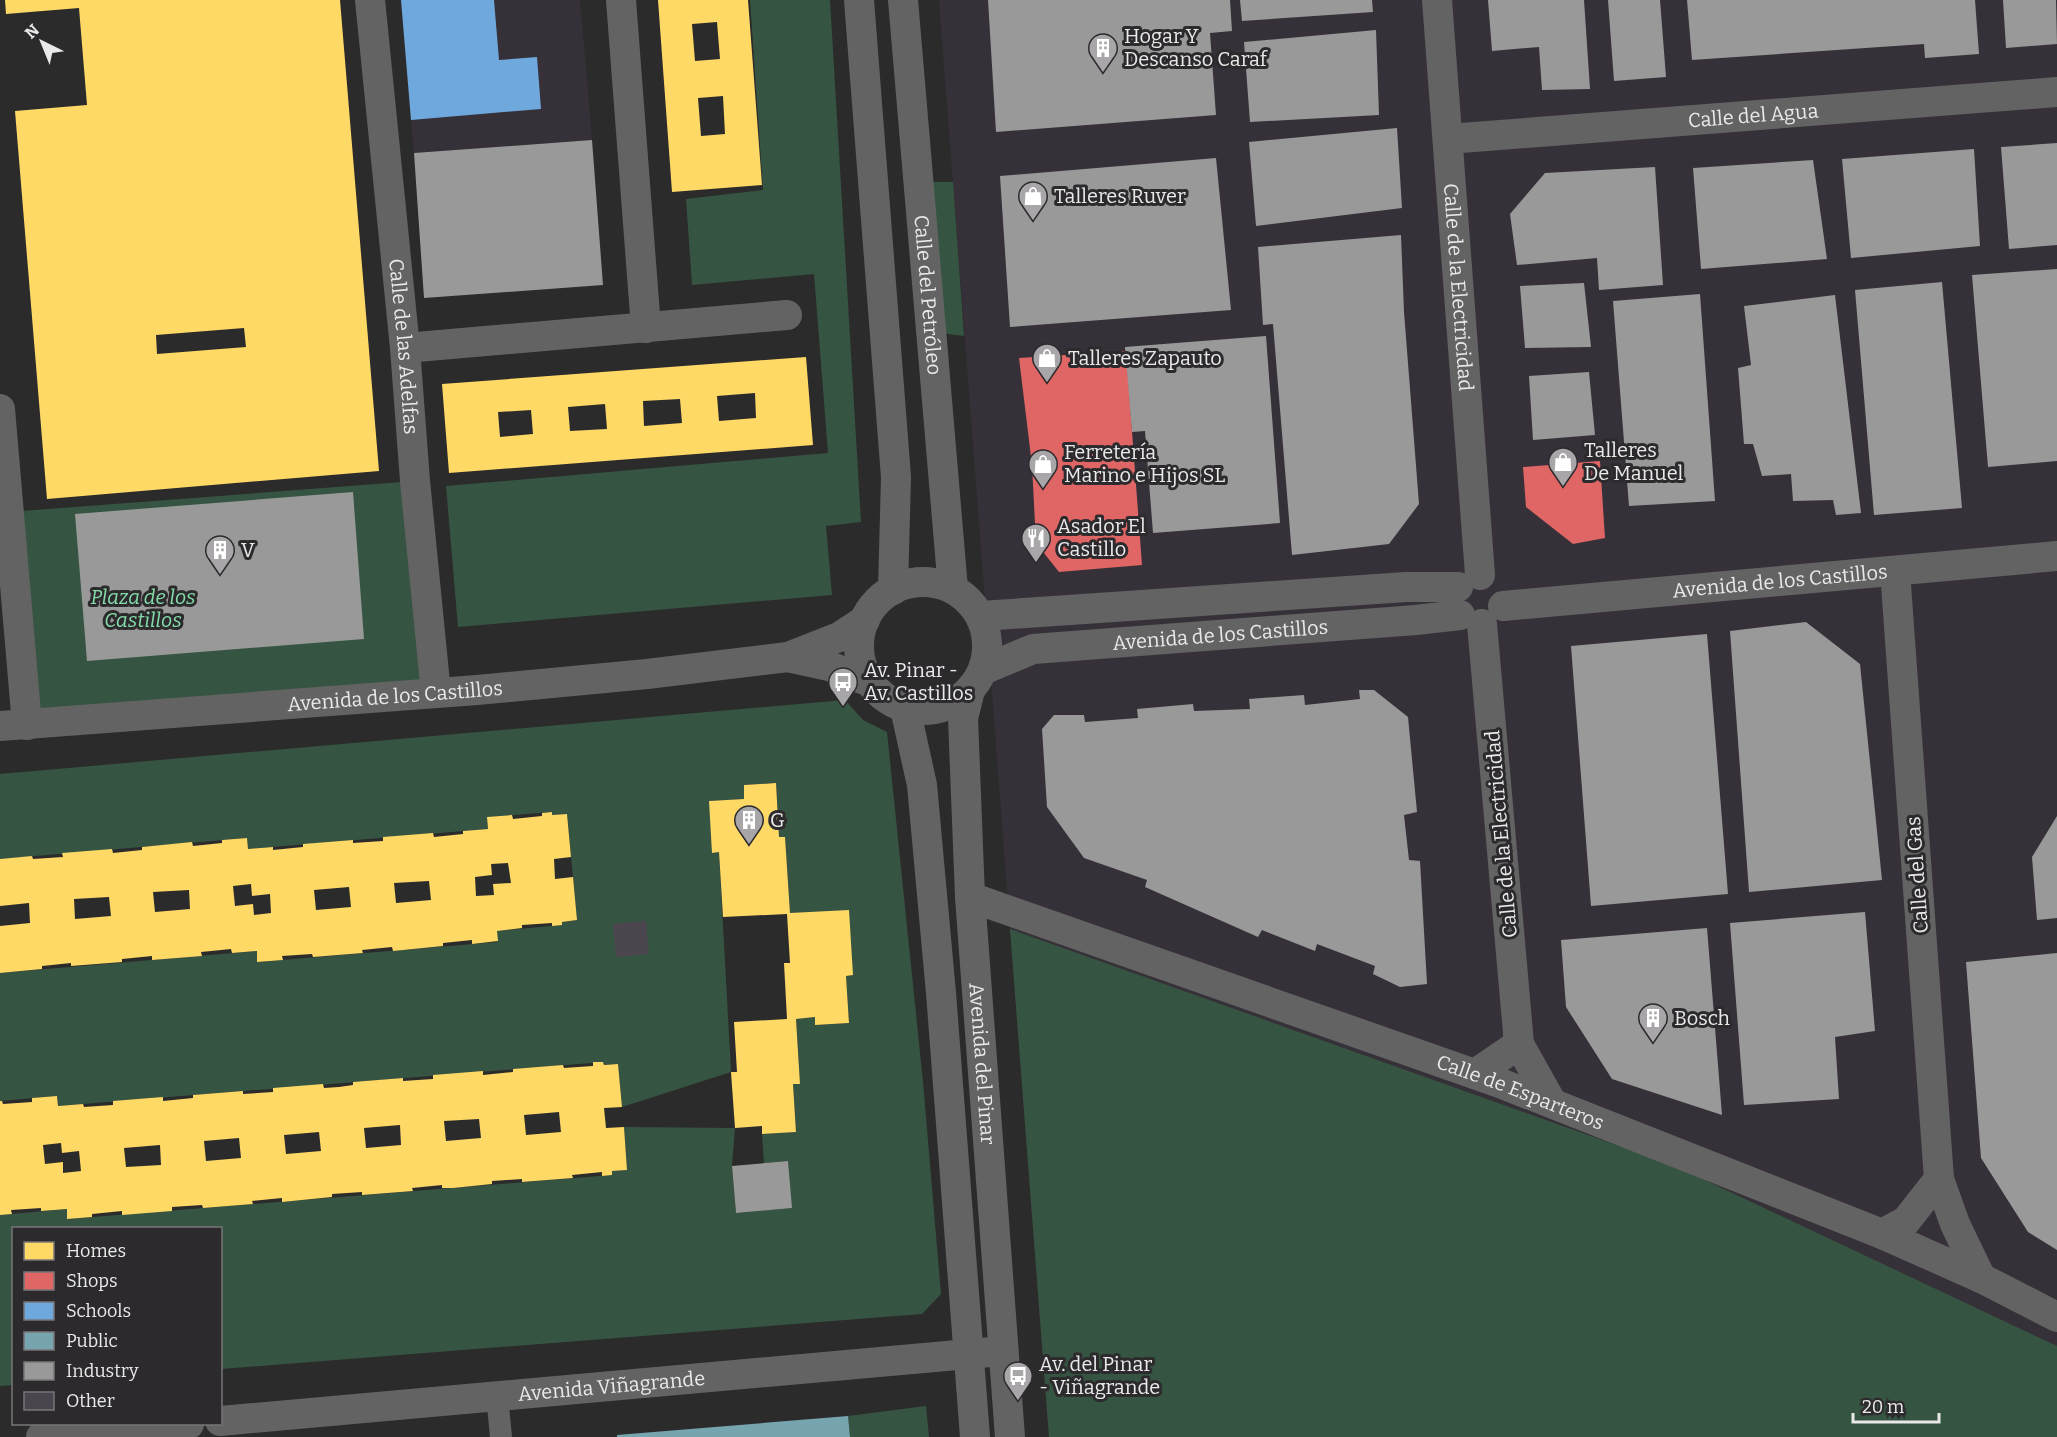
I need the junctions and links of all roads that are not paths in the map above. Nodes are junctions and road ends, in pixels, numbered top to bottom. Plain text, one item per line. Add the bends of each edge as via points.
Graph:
1 (370, 0) edge
2 (621, 0) edge
3 (860, 0) edge
4 (903, 0) edge
5 (1437, 0) edge
6 (2057, 92) edge
7 (1448, 139) junction
8 (787, 315) dead end
9 (646, 328) junction
10 (405, 348) junction
11 (0, 409) edge
12 (2057, 556) edge
13 (1895, 571) junction
14 (953, 589) junction
15 (893, 590) junction
16 (1476, 601) junction
17 (981, 616) junction
18 (865, 620) junction
19 (788, 657) junction
20 (977, 680) junction
21 (870, 682) junction
22 (436, 693) junction
23 (905, 708) junction
24 (13, 725) edge
25 (970, 897) junction
26 (1519, 1044) junction
27 (1487, 1078) junction
28 (1552, 1103) junction
29 (1939, 1179) junction
30 (1882, 1234) junction
31 (1981, 1278) junction
32 (2057, 1317) edge
33 (1002, 1351) junction
34 (969, 1354) junction
35 (497, 1395) junction
36 (222, 1420) edge
37 (179, 1425) edge
38 (84, 1435) edge
39 (41, 1437) edge
40 (501, 1437) edge
41 (975, 1437) edge
42 (1010, 1437) edge

1 - 10 street, Calle de las Adelfas
2 - 9 street
3 - 15 street via 896,477
4 - 14 street, Calle del Petróleo
5 - 7 street, Calle de la Electricidad
6 - 7 street, Calle del Agua
7 - 16 street, Calle de la Electricidad
8 - 9 street
9 - 10 street
10 - 22 street, Calle de las Adelfas
11 - 24 street
12 - 13 street, Avenida de los Castillos
13 - 16 street, Avenida de los Castillos
13 - 29 street, Calle del Gas
14 - 15 street via 933,582
14 - 17 street
15 - 18 street via 877,602
16 - 17 street, Avenida de los Castillos via 1406,587
16 - 20 street, Avenida de los Castillos via 1416,620 1033,649
16 - 26 street, Calle de la Electricidad
17 - 20 street via 987,644
18 - 19 street, Avenida de los Castillos via 839,637
18 - 21 street via 859,640 861,660
19 - 21 street, Avenida de los Castillos via 829,666
19 - 22 street, Avenida de los Castillos
20 - 23 street via 951,704 928,710
20 - 25 street, Avenida del Pinar via 963,718
21 - 23 street via 885,698
22 - 24 street, Avenida de los Castillos
23 - 34 street, Avenida del Pinar via 922,785
25 - 27 street, Calle de Esparteros
25 - 33 street, Avenida del Pinar
26 - 27 street
26 - 28 street, Calle de la Electricidad
27 - 28 street, Calle de Esparteros
28 - 30 street, Calle de Esparteros
29 - 30 street via 1906,1221
29 - 31 street, Calle del Gas
30 - 31 street, Calle de Esparteros
31 - 32 street, Calle de Esparteros
33 - 34 street, Avenida Viñagrande
33 - 42 street, Avenida del Pinar
34 - 35 street, Avenida Viñagrande
34 - 41 street, Avenida del Pinar
35 - 36 street, Avenida Viñagrande
35 - 40 street
37 - 38 street
38 - 39 street

